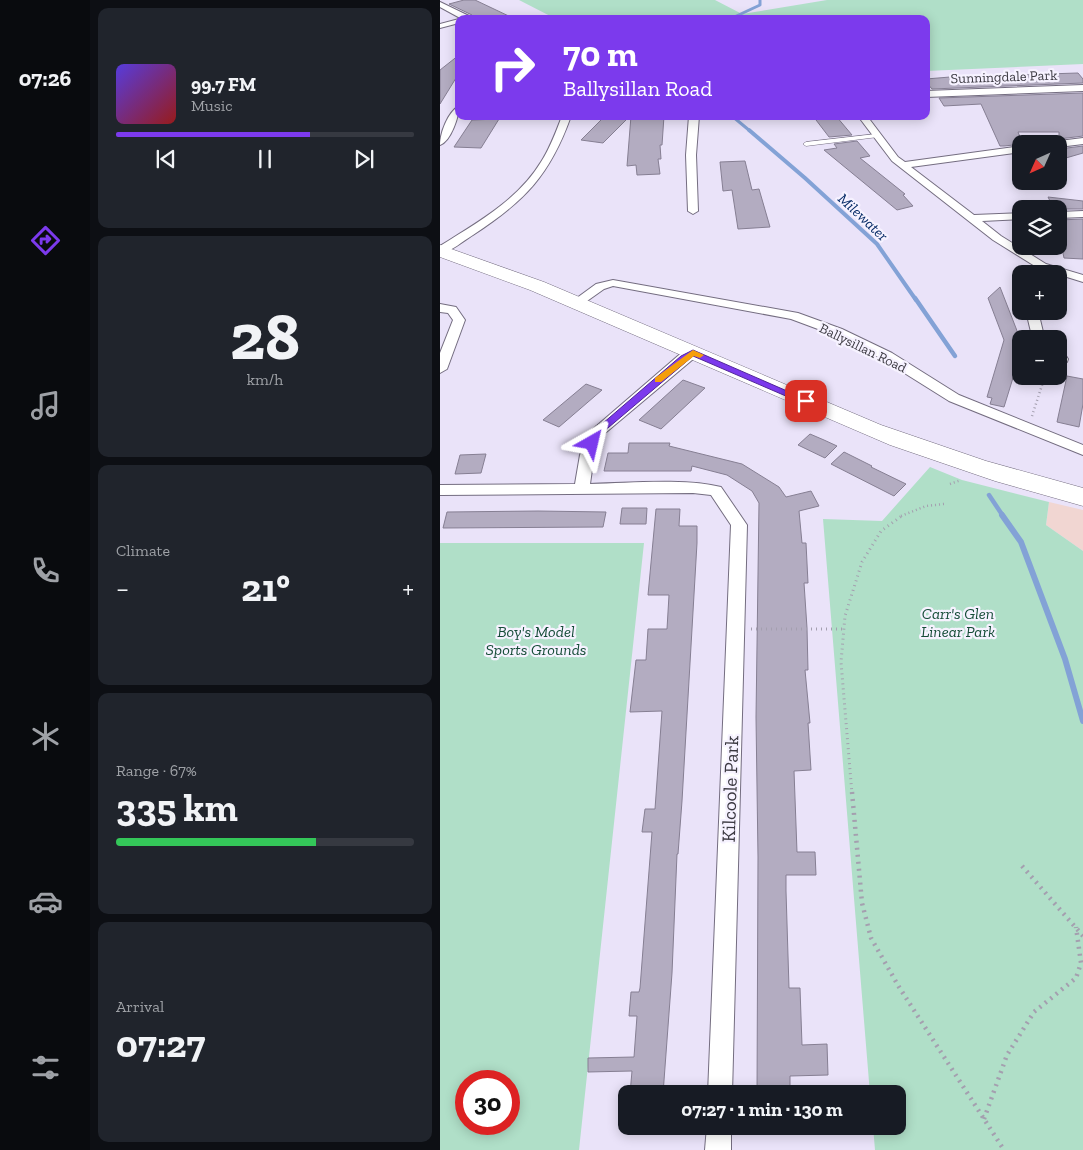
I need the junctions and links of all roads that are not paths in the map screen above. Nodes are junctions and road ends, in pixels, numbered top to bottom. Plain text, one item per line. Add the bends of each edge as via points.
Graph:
1 (440, 4) edge
2 (461, 15) edge
3 (455, 22) edge
4 (440, 26) edge
5 (1083, 88) edge
6 (930, 94) edge
7 (455, 116) edge
8 (565, 120) edge
9 (694, 120) edge
10 (865, 120) edge
11 (876, 136) junction
12 (1083, 141) edge
13 (440, 142) edge
14 (1068, 143) edge
15 (806, 144) dead end
16 (1012, 150) edge
17 (902, 165) junction
18 (693, 211) dead end
19 (1083, 214) edge
20 (1067, 215) edge
21 (1012, 216) edge
22 (972, 218) junction
23 (440, 251) edge
24 (1043, 265) edge
25 (1067, 275) edge
26 (1083, 279) edge
27 (576, 302) junction
28 (440, 308) edge
29 (693, 352) junction
30 (440, 369) edge
31 (1028, 428) joint
32 (1083, 450) edge
33 (440, 490) edge
34 (582, 490) junction
35 (1083, 497) edge
36 (720, 1085) edge
37 (719, 1135) edge
38 (718, 1150) edge

1 - 2 street
3 - 4 street
5 - 6 street, Sunningdale Park
7 - 13 street
8 - 23 street via 548,160 532,184 507,208
9 - 18 street
10 - 11 street
11 - 15 lane
11 - 17 street
12 - 14 street
16 - 17 street
17 - 22 street
19 - 20 street
21 - 22 street
22 - 24 street via 996,238
23 - 27 highway
25 - 26 street
27 - 29 highway
27 - 31 street, Ballysillan Road via 600,286 614,283 794,316 838,332 886,356 954,398
28 - 30 street via 452,310 459,320
29 - 34 street via 598,432 587,455
29 - 35 highway via 920,448
31 - 32 street, Ballysillan Road
33 - 34 street
34 - 36 street, Kilcoole Park via 693,488 716,491 739,525
37 - 38 street

